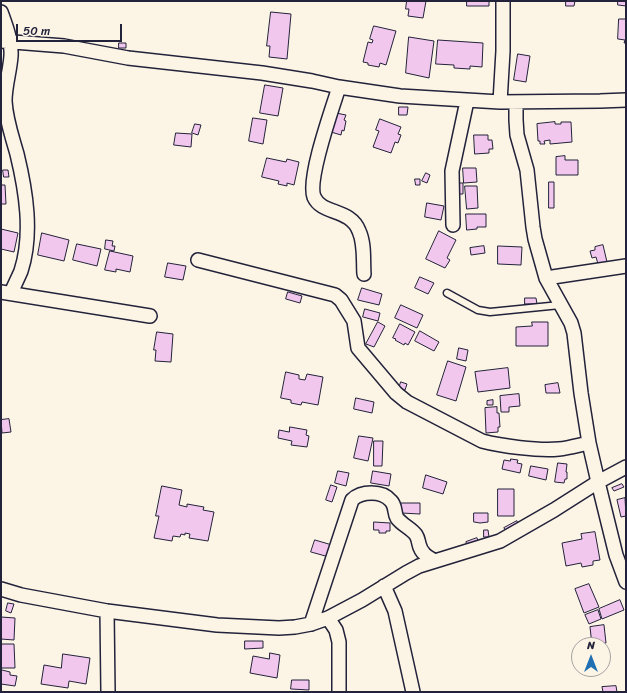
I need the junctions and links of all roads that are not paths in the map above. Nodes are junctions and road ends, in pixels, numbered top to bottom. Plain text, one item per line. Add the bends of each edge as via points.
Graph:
1 (503, 1) edge
2 (1, 12) edge
3 (6, 42) edge
4 (339, 87) junction
5 (626, 100) edge
6 (468, 101) junction
7 (500, 102) junction
8 (516, 102) junction
9 (454, 225) dead end
10 (198, 260) dead end
11 (626, 266) edge
12 (364, 274) dead end
13 (546, 278) junction
14 (6, 292) edge
15 (447, 293) dead end
16 (560, 305) junction
17 (150, 316) dead end
18 (589, 443) junction
19 (626, 467) edge
20 (598, 482) junction
21 (435, 561) junction
22 (626, 582) edge
23 (384, 586) junction
24 (1, 589) edge
25 (107, 611) junction
26 (328, 618) junction
27 (311, 624) junction
28 (108, 692) edge
29 (339, 692) edge
30 (413, 692) edge

1 - 7 street
2 - 3 street
3 - 4 street via 64,46 128,58 312,80
3 - 14 street via 11,56 5,101 22,177 28,226 22,265
4 - 6 street via 380,94
4 - 12 street via 314,172 313,191 315,199 321,205 352,219 356,225 362,240
5 - 8 street
6 - 7 street
6 - 9 street via 452,171
7 - 8 street
8 - 13 street via 517,135 527,170 532,227
10 - 18 street via 335,295 354,321 358,348 396,393 407,402 482,441 546,449
11 - 13 street
13 - 16 street
14 - 17 street
15 - 16 lane via 478,310 490,312
16 - 18 street via 574,333
18 - 20 street
19 - 20 street
20 - 21 street via 500,541
20 - 22 street via 616,555
21 - 23 street via 419,566
21 - 27 street via 422,552 415,533 397,518 391,501 370,493 357,495 352,500
23 - 26 street
23 - 30 street via 395,611
24 - 25 street
25 - 27 street via 218,625 279,628
25 - 28 street
26 - 27 street
26 - 29 street via 336,630 339,642

